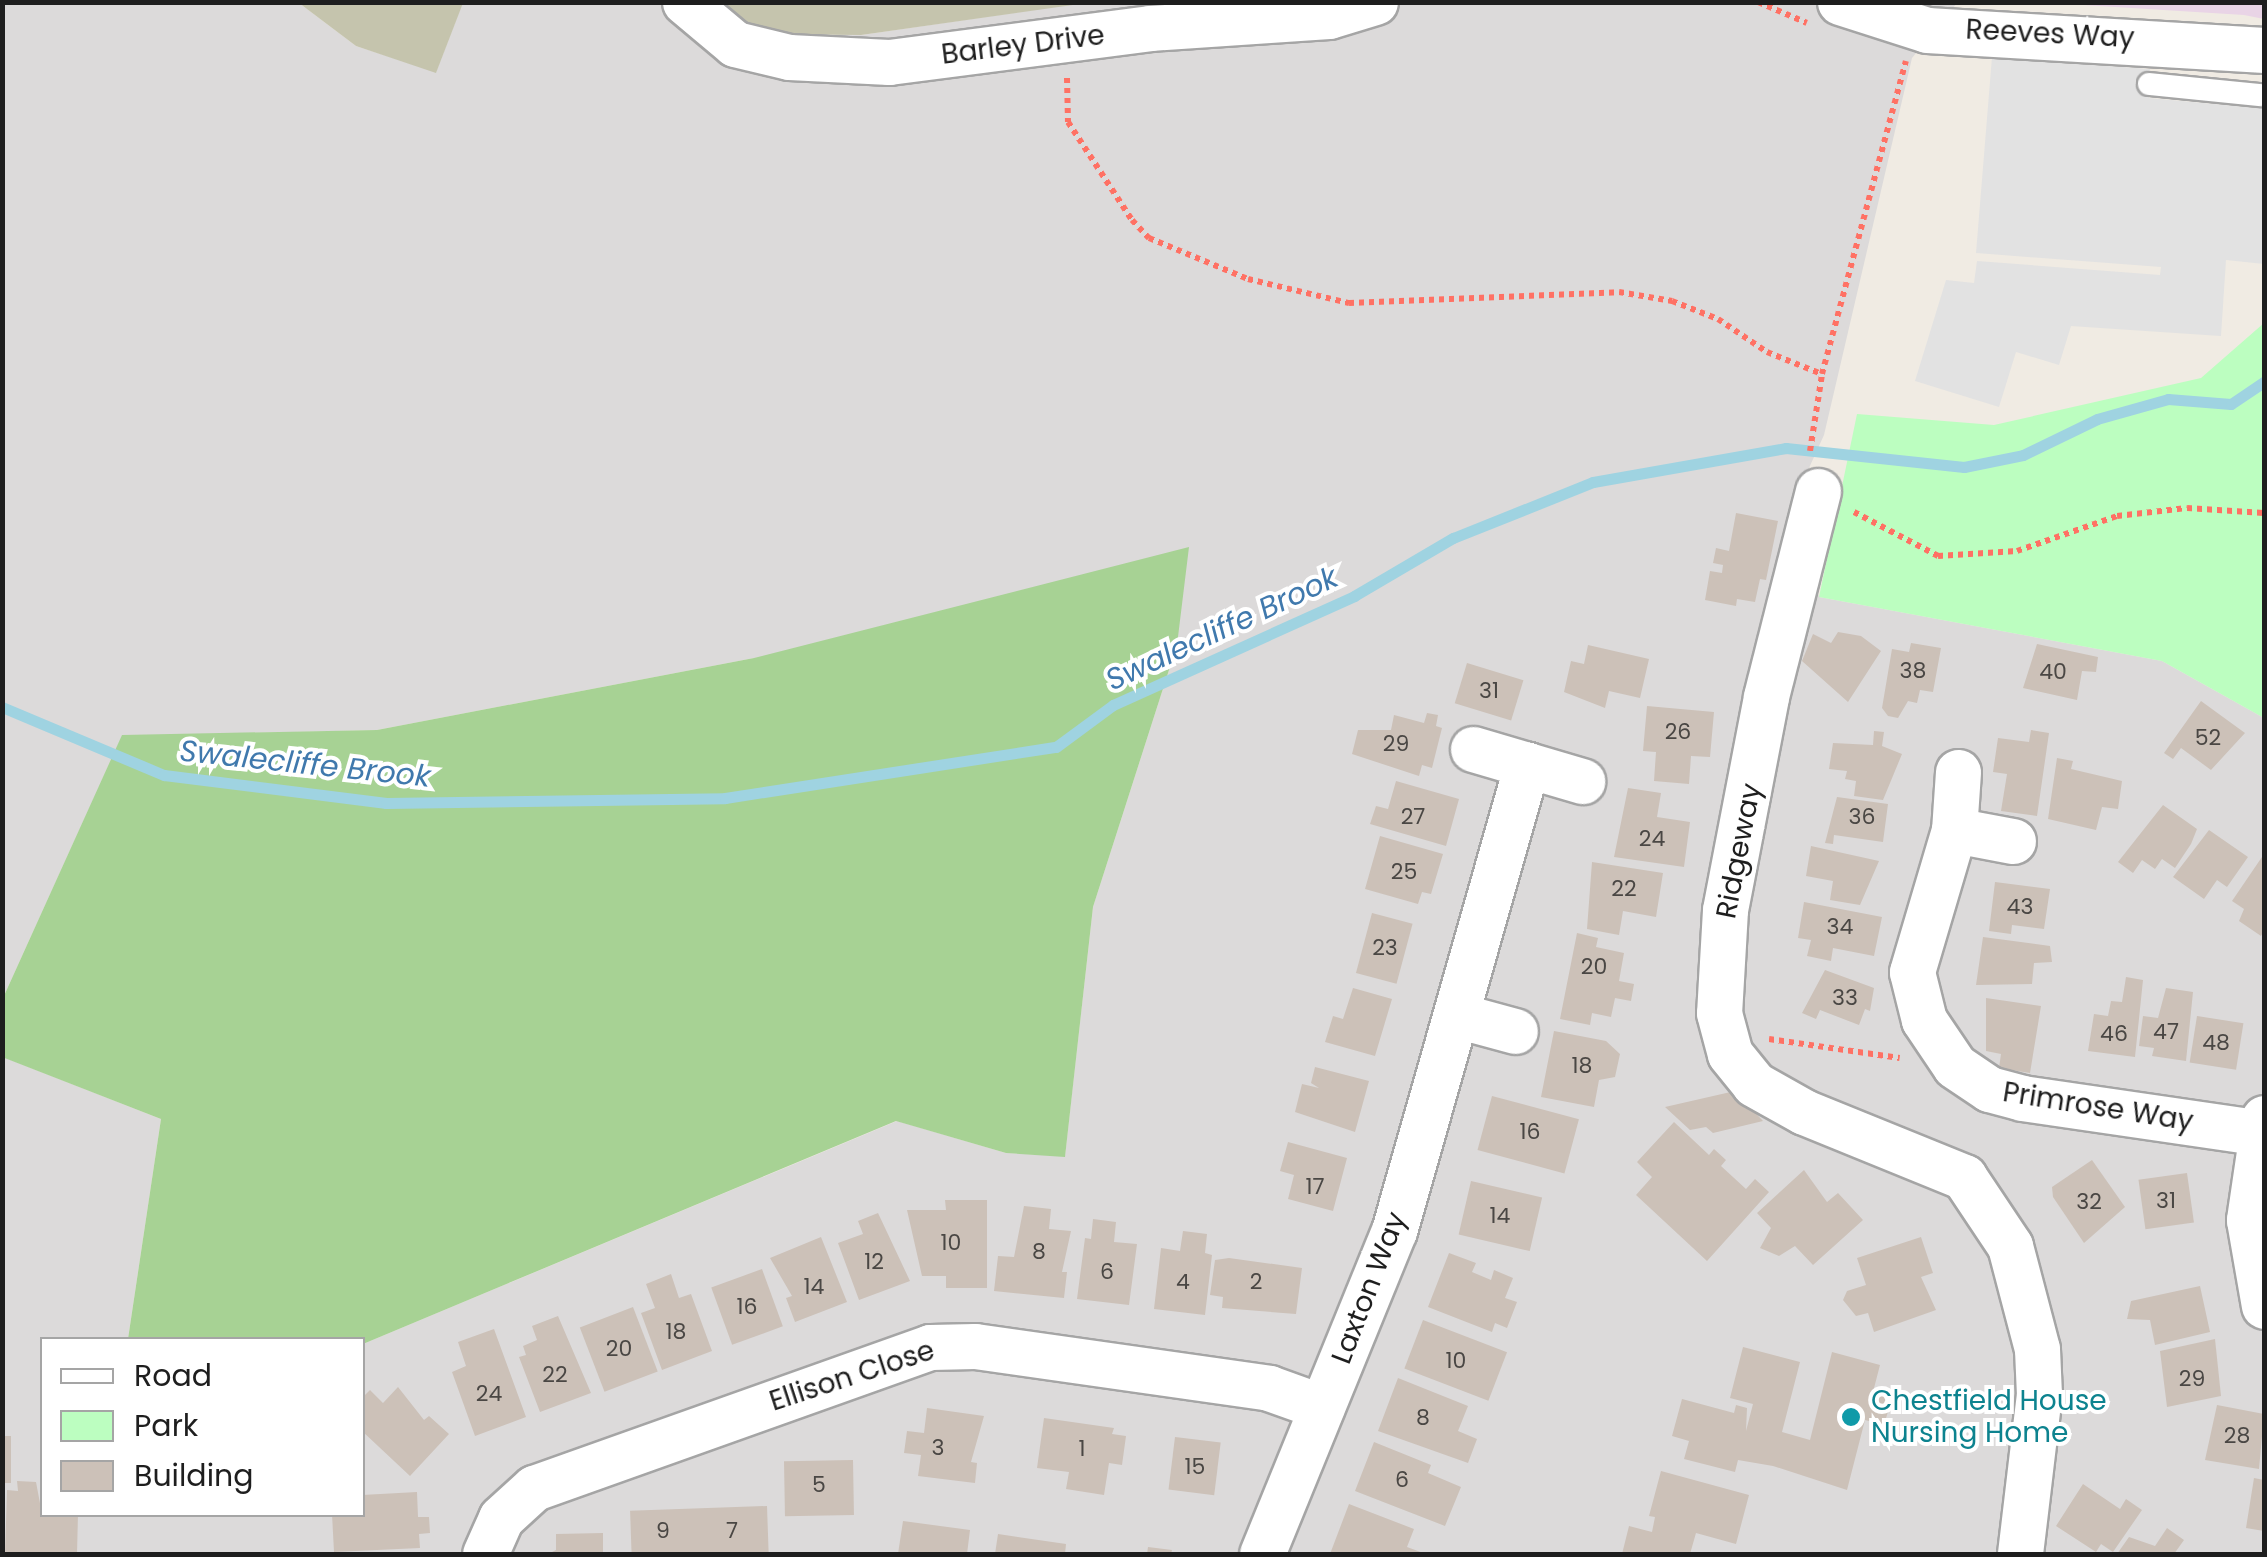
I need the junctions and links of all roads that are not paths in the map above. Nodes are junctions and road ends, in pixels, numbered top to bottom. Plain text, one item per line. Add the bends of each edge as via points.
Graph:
1 (685, 2) edge
2 (1375, 2) edge
3 (1840, 2) edge
4 (2206, 42) junction
5 (2264, 50) edge
6 (2149, 84) dead end
7 (2202, 89) junction
8 (2260, 94) dead end
9 (1818, 492) road end
10 (1473, 749) dead end
11 (1527, 765) junction
12 (1958, 772) dead end
13 (1582, 781) dead end
14 (1954, 830) junction
15 (2014, 842) dead end
16 (1456, 1015) junction
17 (1515, 1031) dead end
18 (2263, 1125) edge
19 (2264, 1306) edge
20 (1322, 1407) junction
21 (486, 1554) edge
22 (1262, 1554) edge
23 (2020, 1554) edge

1 - 2 street, Barley Drive via 735,44 788,57 889,62 1329,16
3 - 4 street, Reeves Way via 1913,27
4 - 5 street, Reeves Way
4 - 7 lane
6 - 7 lane
7 - 8 lane
9 - 23 street, Ridgeway via 1766,697 1726,910 1717,989 1723,1032 1730,1054 1771,1097 1964,1177 2010,1246 2037,1349 2039,1394
10 - 11 street
11 - 13 street
11 - 16 street, Laxton Way
12 - 14 street, Primrose Way
14 - 15 street
14 - 18 street, Primrose Way via 1912,972 1924,1020 1955,1066 1988,1089 2022,1098
16 - 17 street
16 - 20 street, Laxton Way via 1394,1231
18 - 19 street, Primrose Way via 2250,1246
20 - 21 street, Ellison Close via 1269,1388 975,1346 930,1347 534,1488 501,1518
20 - 22 street, Laxton Way

